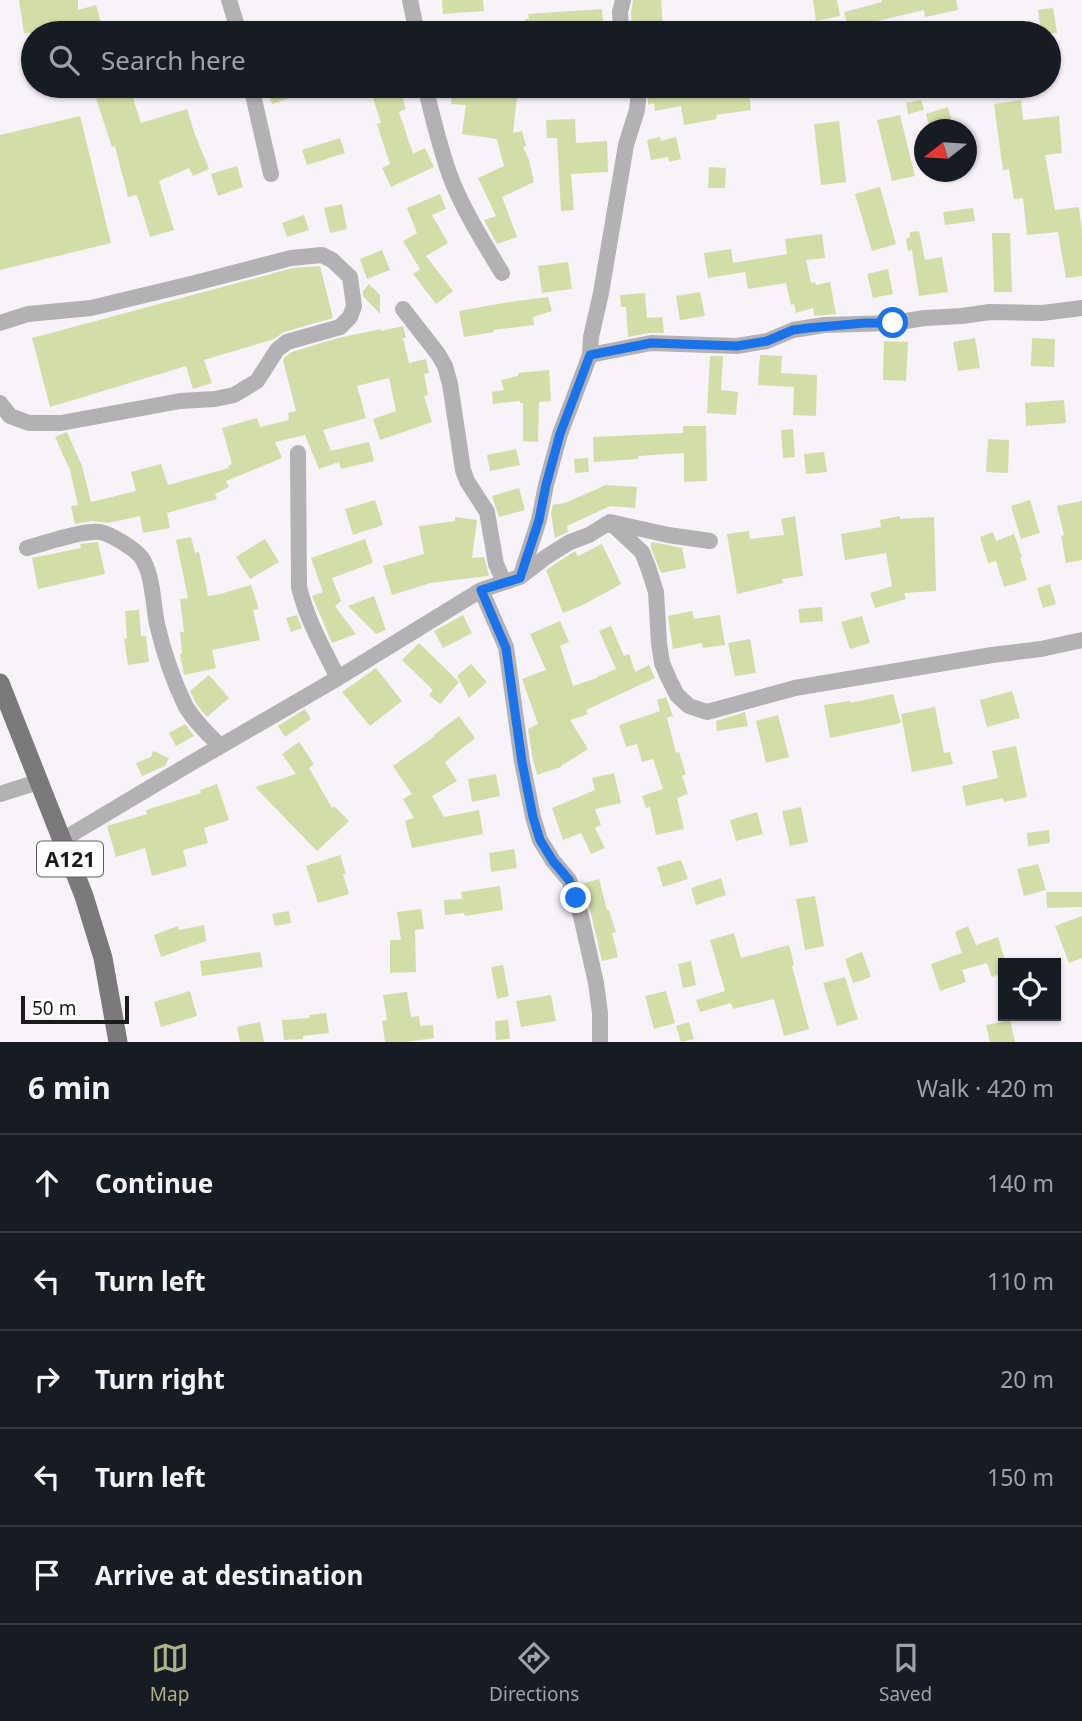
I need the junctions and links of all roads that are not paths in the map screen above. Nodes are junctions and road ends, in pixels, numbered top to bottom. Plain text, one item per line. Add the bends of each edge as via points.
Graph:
1 (229, 0) edge
2 (410, 0) edge
3 (623, 0) edge
4 (235, 21) edge
5 (414, 21) edge
6 (620, 21) edge
7 (254, 98) edge
8 (428, 98) edge
9 (638, 98) edge
10 (271, 174) dead end
11 (502, 273) dead end
12 (1082, 308) edge
13 (403, 309) dead end
14 (0, 323) edge
15 (590, 355) junction
16 (0, 403) edge
17 (298, 453) dead end
18 (610, 523) junction
19 (710, 541) dead end
20 (27, 548) dead end
21 (512, 580) junction
22 (481, 590) junction
23 (1082, 640) edge
24 (338, 678) junction
25 (0, 683) edge
26 (220, 746) junction
27 (38, 782) junction
28 (0, 794) edge
29 (62, 840) junction
30 (118, 1042) edge
31 (600, 1042) edge

1 - 4 street
2 - 5 street
3 - 6 street
7 - 10 street
8 - 11 street via 452,181
9 - 15 street
12 - 15 street via 824,325 737,346 651,343
13 - 21 street via 445,366 463,470 487,512 496,564
14 - 16 street via 322,255 350,277 354,306 340,327 287,342 257,381 234,395 61,423 29,424 10,416
15 - 21 street via 560,434 539,520
17 - 24 street via 299,587
18 - 19 street
18 - 21 street via 570,542
18 - 23 street via 642,552 648,567 656,592 662,663 677,695 689,706 707,712 794,688
20 - 26 street via 102,532 141,556 148,570 158,627 186,707
21 - 22 street
22 - 24 street
22 - 31 street via 506,648 522,762 540,840 569,880 581,916 596,983
24 - 26 street
25 - 27 main road, A121
26 - 29 street
27 - 28 street
27 - 29 main road, A121
29 - 30 main road, A121 via 103,958

